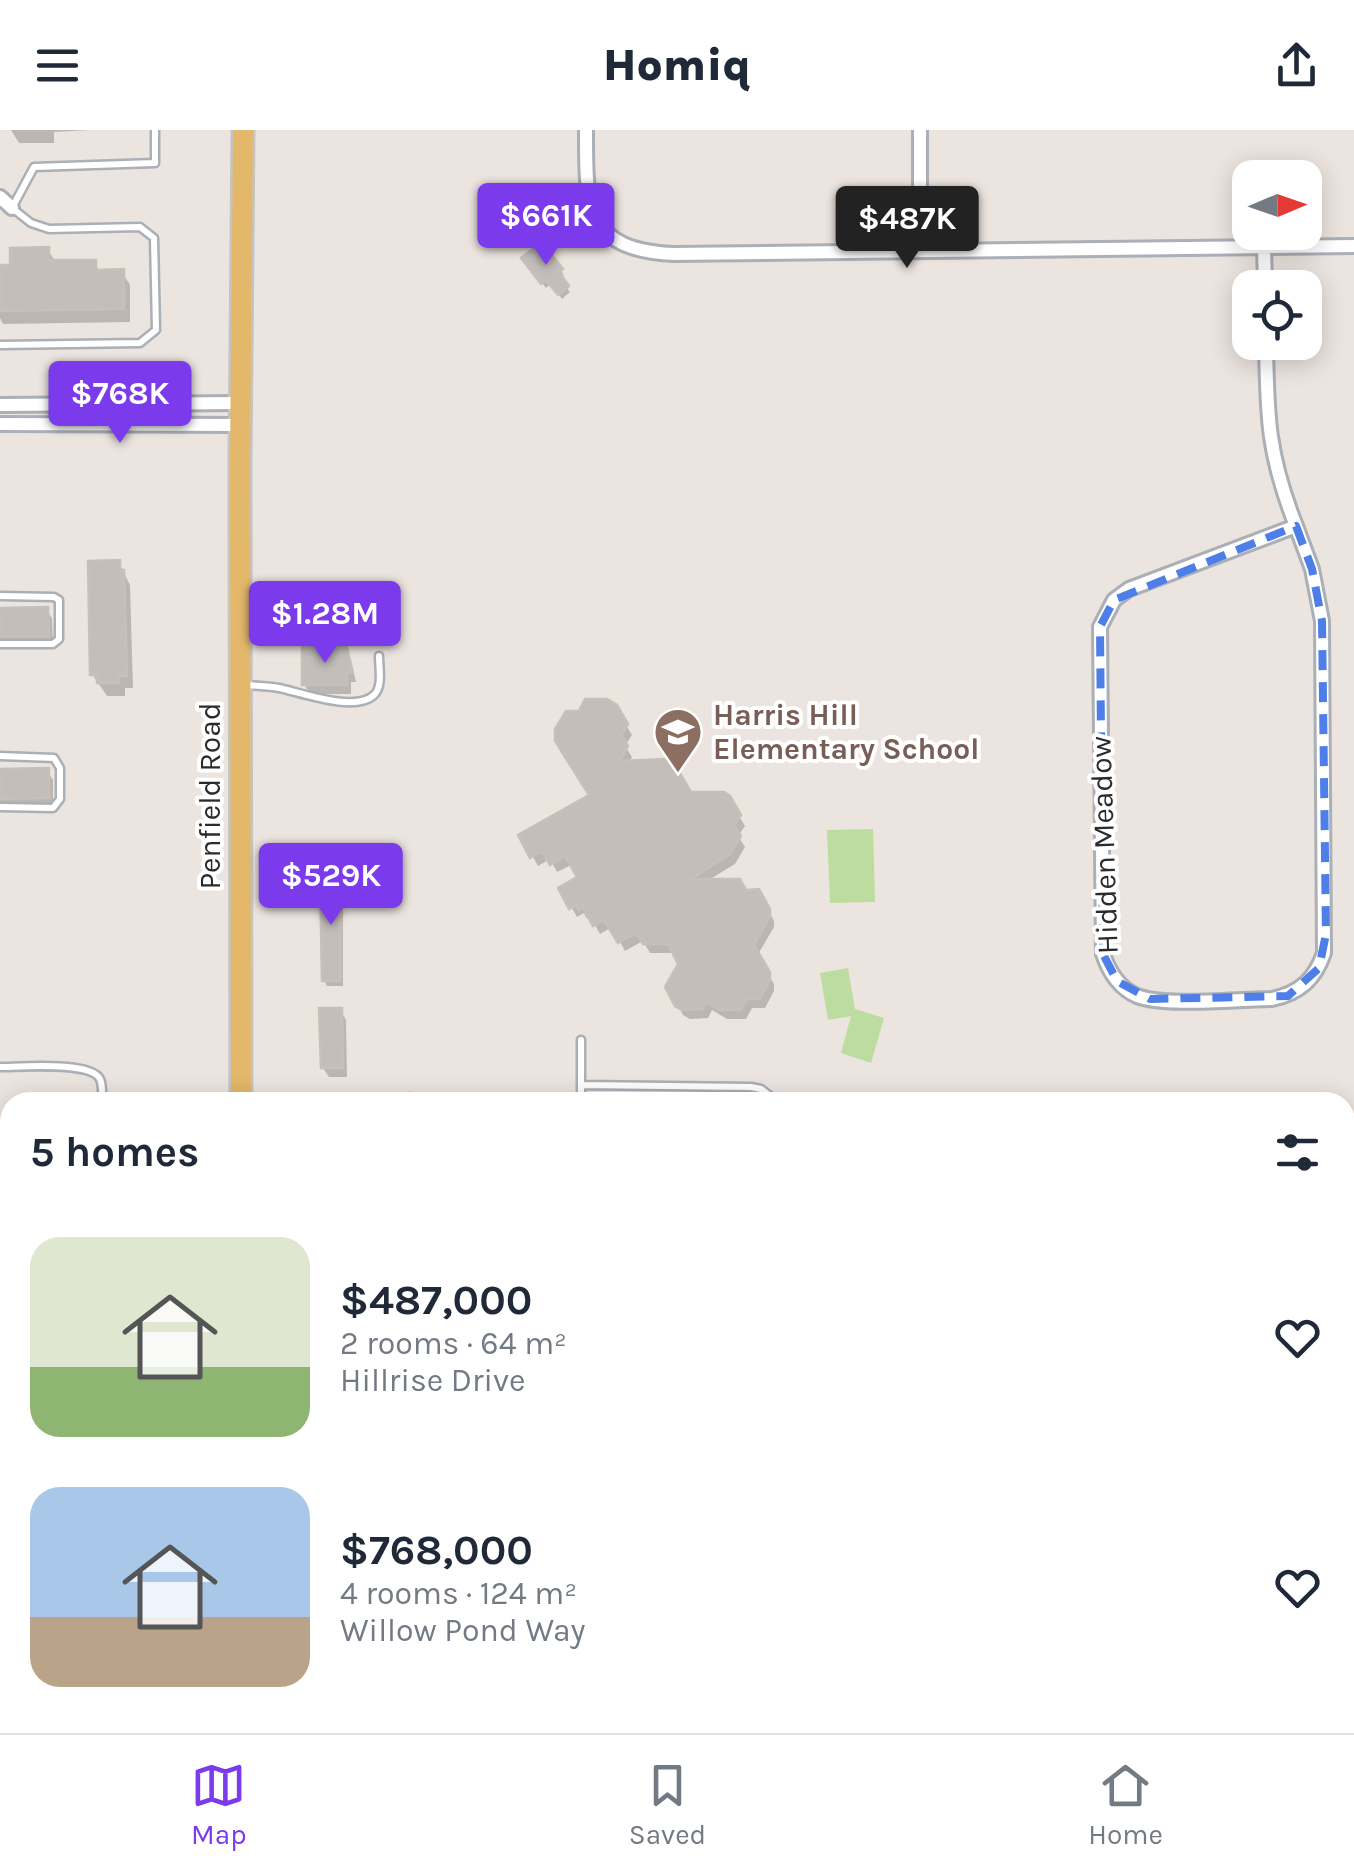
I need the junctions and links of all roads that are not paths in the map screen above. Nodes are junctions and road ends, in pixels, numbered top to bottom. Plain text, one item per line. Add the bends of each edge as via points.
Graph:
1 (155, 130) edge
2 (243, 130) edge
3 (586, 130) edge
4 (920, 130) edge
5 (0, 197) edge
6 (12, 208) junction
7 (1232, 246) edge
8 (1322, 246) edge
9 (1354, 246) edge
10 (920, 249) junction
11 (0, 344) edge
12 (1267, 360) edge
13 (240, 403) junction
14 (0, 404) edge
15 (0, 424) edge
16 (240, 425) junction
17 (1296, 526) junction
18 (0, 596) edge
19 (0, 644) edge
20 (379, 656) dead end
21 (240, 684) junction
22 (0, 756) edge
23 (0, 808) edge
24 (581, 1040) dead end
25 (0, 1067) edge
26 (581, 1086) junction
27 (101, 1092) edge
28 (241, 1092) edge
29 (581, 1092) edge
30 (765, 1092) edge

1 - 6 lane via 155,162 34,167
2 - 13 main road, Penfield Road
3 - 10 street via 593,212 626,246 674,254
4 - 10 street
5 - 6 street
6 - 11 lane via 49,230 140,227 154,238 156,330 140,343
7 - 10 street
8 - 9 street
12 - 17 street, Hidden Meadow via 1269,441
13 - 14 street
13 - 16 main road, Penfield Road
15 - 16 street
16 - 21 main road, Penfield Road
17 - 17 street, Hidden Meadow via 1322,621 1324,952 1310,980 1288,996 1138,996 1117,981 1103,954 1100,626 1114,600 1130,588
18 - 19 lane via 59,600 59,639 53,644
20 - 21 lane via 379,685 365,700 325,701
21 - 28 main road, Penfield Road
22 - 23 lane via 51,756 60,768 56,806
24 - 26 lane
25 - 27 lane via 91,1070
26 - 29 lane
26 - 30 lane

